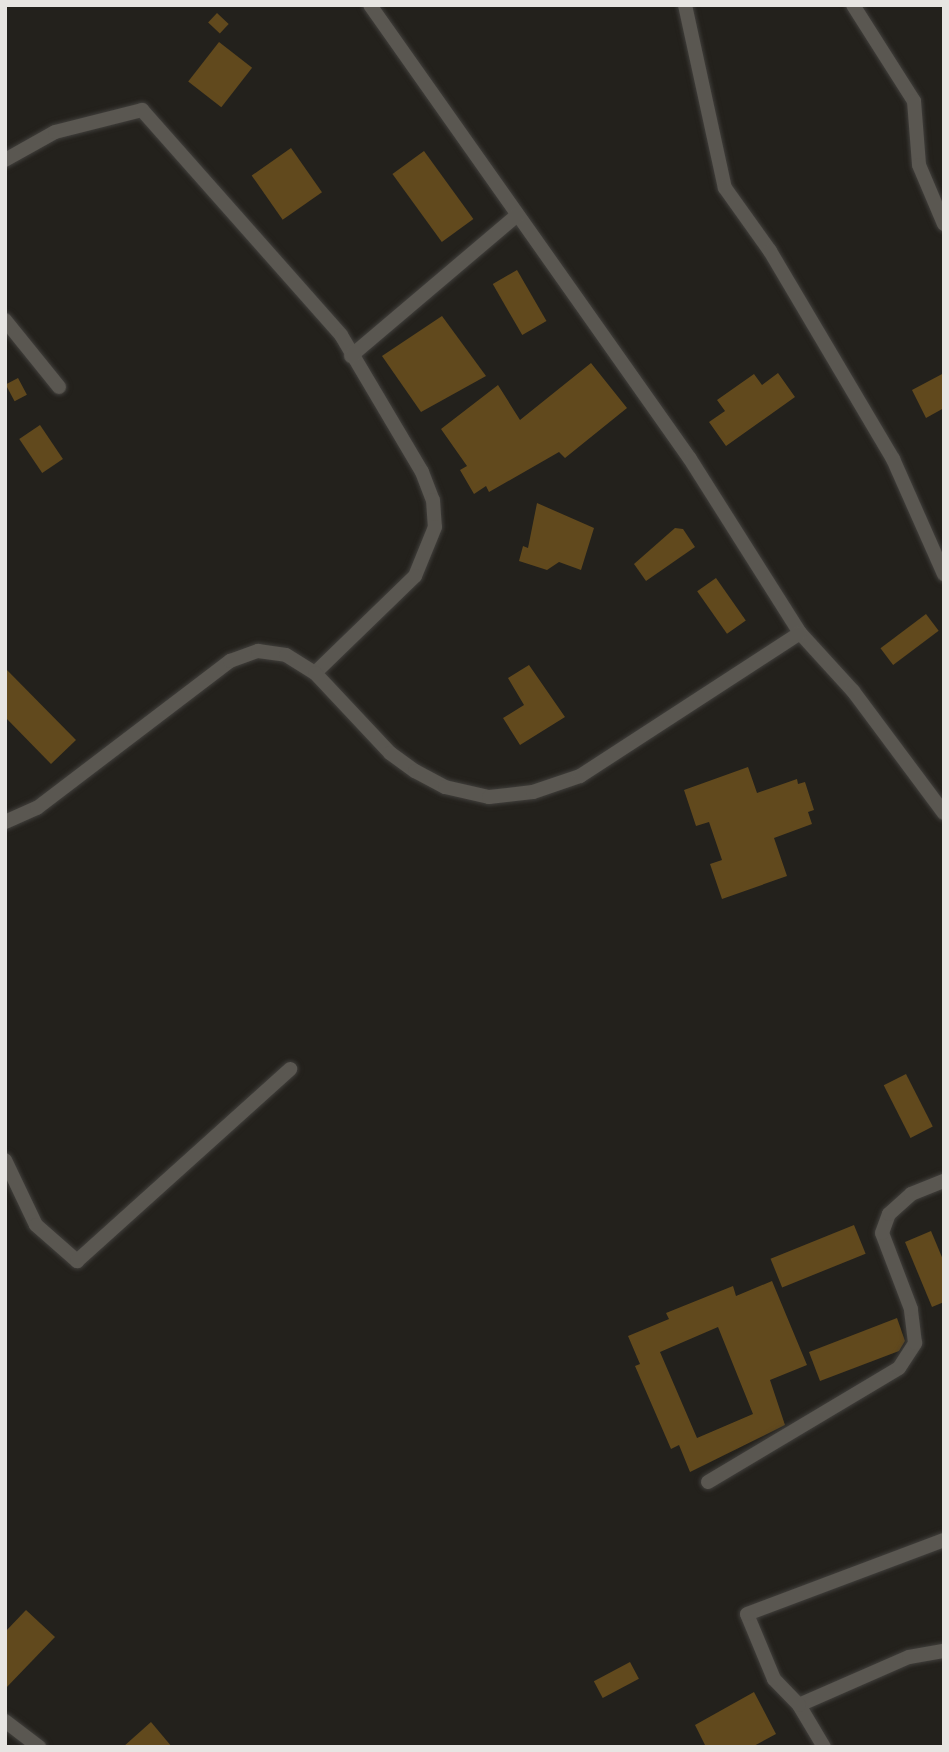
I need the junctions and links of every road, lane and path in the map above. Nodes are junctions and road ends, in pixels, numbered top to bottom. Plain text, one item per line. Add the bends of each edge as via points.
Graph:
1 (370, 5) edge
2 (853, 5) edge
3 (687, 7) edge
4 (5, 160) edge
5 (517, 215) junction
6 (944, 224) edge
7 (5, 320) edge
8 (351, 356) junction
9 (59, 387) dead end
10 (944, 574) edge
11 (800, 633) junction
12 (315, 673) junction
13 (944, 813) edge
14 (5, 822) edge
15 (290, 1069) dead end
16 (5, 1160) edge
17 (944, 1181) edge
18 (708, 1482) dead end
19 (944, 1540) edge
20 (944, 1651) edge
21 (799, 1704) junction
22 (5, 1721) edge
23 (39, 1747) edge
24 (824, 1747) edge

1 - 5 street
2 - 6 street via 914,101 919,164
3 - 10 street via 725,188 770,251 893,459
4 - 8 street via 55,132 142,110 341,335
5 - 8 street
5 - 11 street via 690,459
7 - 9 street
8 - 12 street via 422,472 433,500 435,527 415,576
11 - 12 street via 580,776 534,792 489,797 446,787 415,771 390,753
11 - 13 street via 853,691
12 - 14 street via 286,655 258,651 230,661 37,808
15 - 16 street via 77,1261 36,1225
17 - 18 street via 911,1194 889,1214 882,1233 911,1308 915,1343 899,1368
19 - 21 street via 747,1614 774,1679
20 - 21 street via 909,1657
21 - 24 street
22 - 23 street

